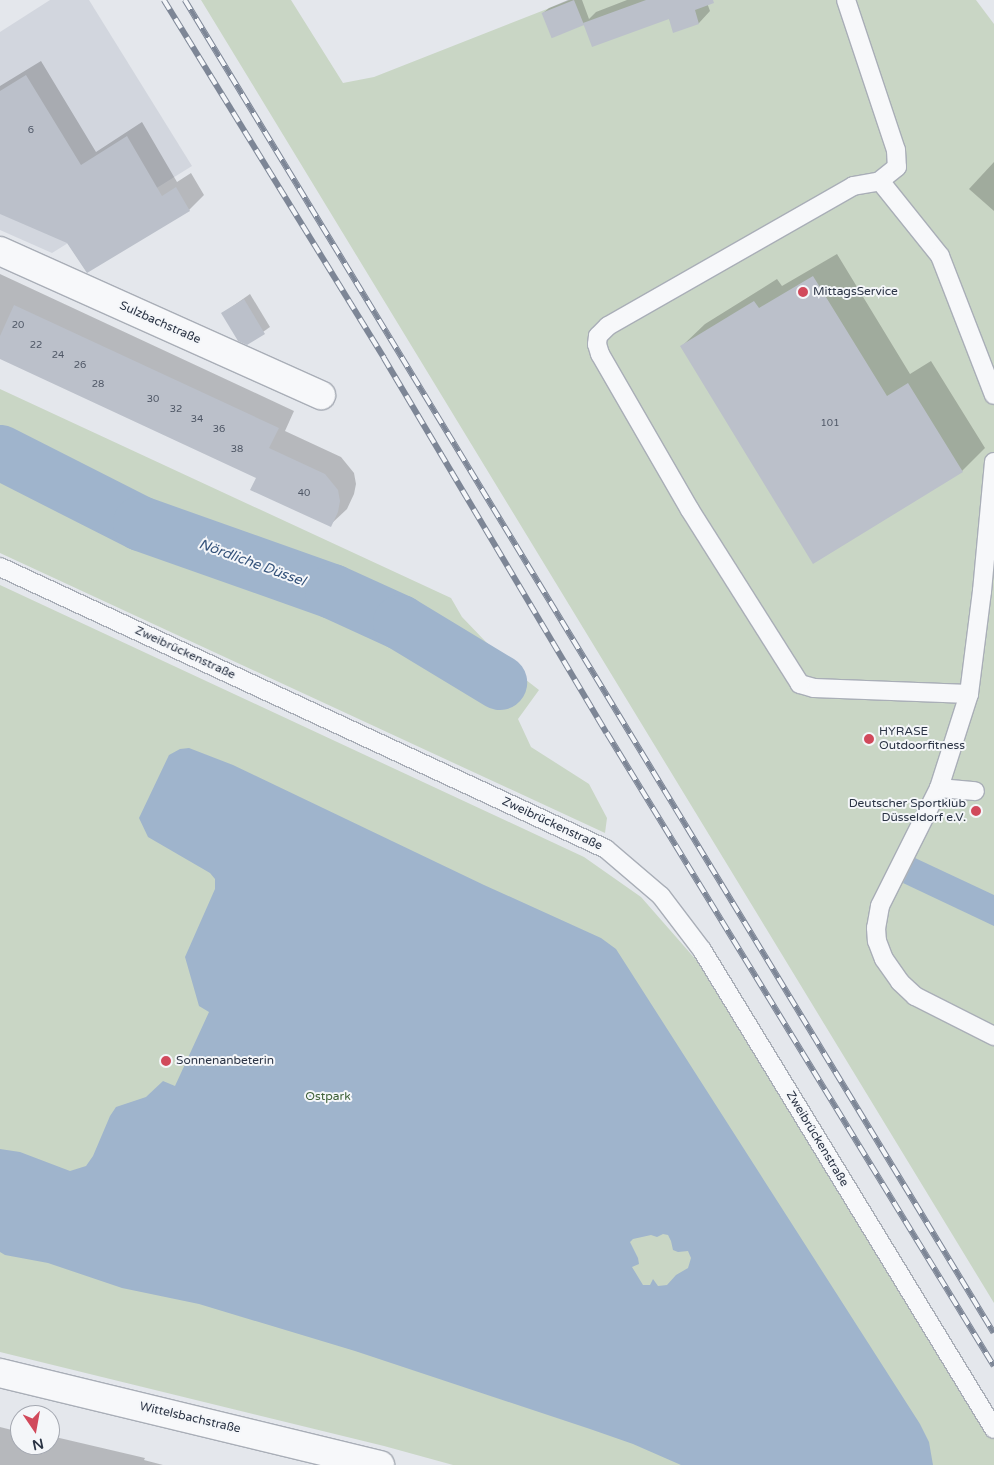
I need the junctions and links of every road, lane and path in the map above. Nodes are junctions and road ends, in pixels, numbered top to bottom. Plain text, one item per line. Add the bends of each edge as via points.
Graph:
1 (846, 0) edge
2 (880, 181) junction
3 (0, 251) edge
4 (321, 395) dead end
5 (994, 395) edge
6 (994, 462) edge
7 (0, 567) edge
8 (968, 694) junction
9 (939, 788) junction
10 (975, 791) dead end
11 (994, 1036) edge
12 (0, 1373) edge
13 (994, 1428) edge
14 (380, 1465) edge

1 - 2 lane via 896,150 897,167
2 - 5 lane via 940,256
2 - 8 lane via 853,186 608,326 598,336 597,344 690,510 800,684 814,688
3 - 4 street, Sulzbachstraße
6 - 8 lane
7 - 13 lane, Zweibrückenstraße via 606,849 661,896 702,950
8 - 9 lane
9 - 10 lane
9 - 11 lane via 880,906 877,941 884,959 900,982 915,996
12 - 14 street, Wittelsbachstraße

